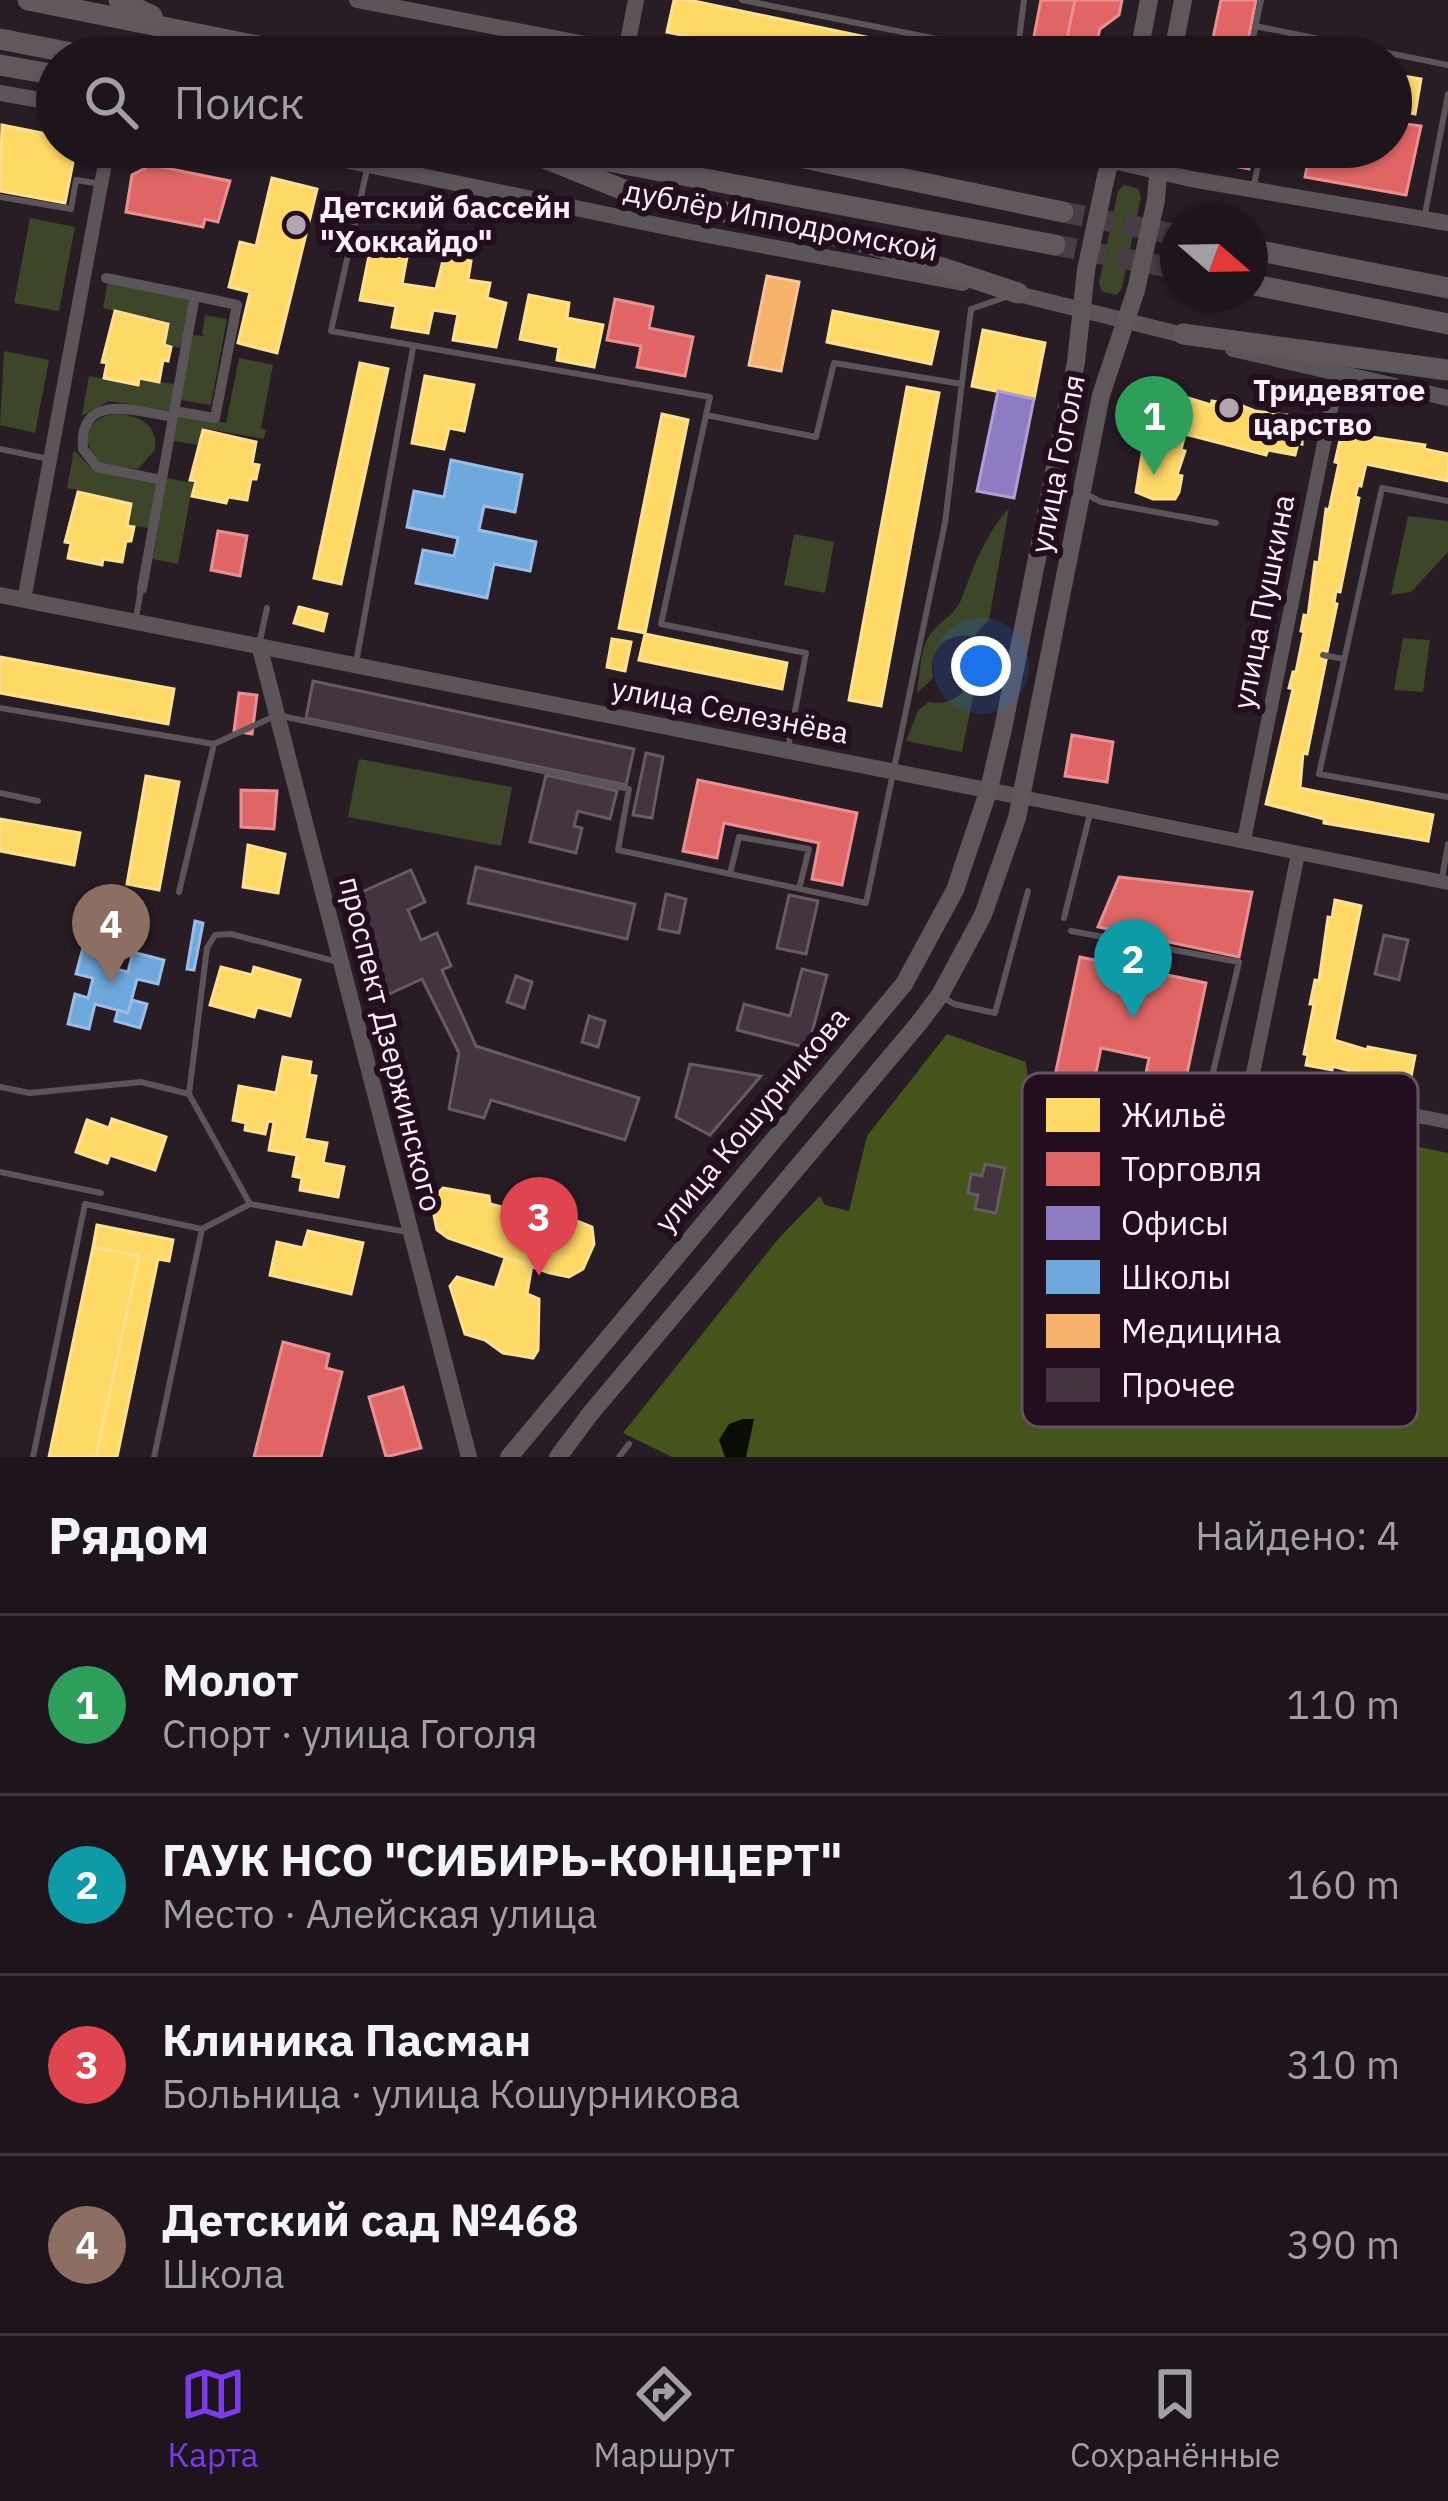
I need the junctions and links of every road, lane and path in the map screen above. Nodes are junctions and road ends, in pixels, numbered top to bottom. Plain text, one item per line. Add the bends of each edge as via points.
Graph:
1 (28, 0) edge
2 (119, 0) edge
3 (357, 0) edge
4 (636, 0) edge
5 (742, 0) edge
6 (1024, 0) edge
7 (1149, 0) edge
8 (1183, 0) edge
9 (1261, 0) edge
10 (1255, 26) junction
11 (179, 30) junction
12 (209, 36) edge
13 (543, 36) edge
14 (629, 36) edge
15 (919, 36) edge
16 (1020, 36) edge
17 (1142, 36) edge
18 (1176, 36) edge
19 (1253, 36) edge
20 (1304, 36) edge
21 (0, 39) edge
22 (36, 46) edge
23 (1412, 58) edge
24 (0, 65) edge
25 (1448, 65) edge
26 (36, 71) edge
27 (0, 93) edge
28 (1448, 94) edge
29 (36, 99) edge
30 (1445, 122) edge
31 (104, 168) edge
32 (367, 168) edge
33 (387, 168) edge
34 (569, 168) edge
35 (646, 168) edge
36 (852, 168) edge
37 (1108, 168) edge
38 (1145, 168) edge
39 (1257, 168) edge
40 (1160, 171) junction
41 (101, 184) junction
42 (1252, 190) junction
43 (0, 197) edge
44 (1063, 212) tunnel mouth
45 (1424, 219) junction
46 (1448, 224) edge
47 (1055, 245) tunnel mouth
48 (1268, 253) edge
49 (84, 274) junction
50 (106, 278) joint
51 (1268, 288) edge
52 (1448, 288) edge
53 (1018, 293) junction
54 (195, 296) junction
55 (1081, 308) junction
56 (1128, 320) junction
57 (1448, 325) edge
58 (1172, 331) junction
59 (413, 348) junction
60 (1448, 370) edge
61 (1338, 374) junction
62 (962, 384) junction
63 (1448, 398) edge
64 (173, 414) junction
65 (706, 415) junction
66 (0, 449) edge
67 (50, 459) junction
68 (161, 480) junction
69 (1083, 492) junction
70 (1448, 501) edge
71 (1216, 523) dead end
72 (142, 589) joint
73 (0, 595) edge
74 (24, 600) junction
75 (267, 608) dead end
76 (135, 621) junction
77 (259, 644) junction
78 (1283, 647) junction
79 (1300, 650) dead end
80 (1323, 655) dead end
81 (1344, 659) junction
82 (356, 664) junction
83 (0, 708) edge
84 (277, 716) junction
85 (214, 744) junction
86 (788, 750) junction
87 (893, 771) junction
88 (988, 789) junction
89 (0, 793) edge
90 (1022, 796) junction
91 (1448, 797) edge
92 (38, 801) dead end
93 (1090, 810) junction
94 (1244, 841) junction
95 (1448, 844) edge
96 (1298, 854) junction
97 (730, 874) junction
98 (1445, 882) edge
99 (799, 889) junction
100 (179, 892) dead end
101 (1028, 892) dead end
102 (1064, 919) dead end
103 (1071, 932) dead end
104 (341, 963) junction
105 (940, 995) junction
106 (1213, 1073) edge
107 (1253, 1073) edge
108 (0, 1087) edge
109 (189, 1094) junction
110 (1418, 1116) edge
111 (1448, 1122) edge
112 (0, 1172) edge
113 (101, 1193) dead end
114 (250, 1204) junction
115 (202, 1228) junction
116 (410, 1233) junction
117 (629, 1444) dead end
118 (33, 1457) edge
119 (154, 1457) edge
120 (469, 1457) edge
121 (509, 1457) edge
122 (558, 1457) edge
123 (619, 1457) edge

1 - 11 highway
2 - 11 highway
3 - 13 street
4 - 14 street
5 - 15 lane
6 - 16 lane
7 - 17 main road
8 - 18 main road
9 - 10 lane
10 - 19 lane
10 - 20 lane
11 - 12 highway
21 - 22 highway
23 - 25 lane
24 - 26 highway
27 - 29 street
28 - 30 lane
30 - 45 lane
31 - 41 street
32 - 59 lane via 331,331
33 - 53 street, дублёр Ипподромской
34 - 53 highway via 624,190 867,243
35 - 47 highway
36 - 44 highway
37 - 55 main road, улица Гоголя, bridge
38 - 40 street
39 - 42 lane
40 - 42 street
40 - 56 main road, улица Гоголя, bridge
41 - 43 lane via 76,180 71,209
41 - 49 street
42 - 45 street
45 - 46 street
48 - 52 highway
49 - 50 lane
49 - 67 street
50 - 54 street
51 - 57 highway
53 - 55 street, дублёр Ипподромской
53 - 62 lane via 971,309
54 - 64 street
54 - 64 street via 237,305 233,328 215,418
55 - 56 street, дублёр Ипподромской
55 - 88 main road, улица Гоголя
56 - 58 street, дублёр Ипподромской
56 - 69 main road, улица Гоголя via 1108,368
58 - 60 highway
58 - 61 street
59 - 65 lane via 710,398
59 - 82 lane
61 - 63 street
61 - 78 street, улица Пушкина
62 - 65 lane via 834,363 816,436
62 - 87 lane via 945,523
64 - 68 street
64 - 68 street via 110,407 84,429 83,449 97,467
65 - 86 lane via 661,625 806,653
66 - 67 lane
67 - 74 street
68 - 72 street
69 - 71 lane
69 - 90 main road, улица Гоголя
70 - 81 lane via 1382,488
72 - 76 lane
73 - 74 street, улица Селезнёва
74 - 76 street, улица Селезнёва
75 - 77 lane
76 - 77 street, улица Селезнёва
77 - 82 street, улица Селезнёва
77 - 84 street, проспект Дзержинского
78 - 79 lane
78 - 94 street, улица Пушкина
80 - 81 lane
81 - 91 lane via 1319,774
82 - 86 street, улица Селезнёва
83 - 85 lane
84 - 85 lane
84 - 97 lane via 629,789 618,850
84 - 104 street, проспект Дзержинского
85 - 100 lane
86 - 87 street, улица Селезнёва
87 - 88 street, улица Селезнёва
87 - 99 lane via 866,903
88 - 90 street, улица Селезнёва
88 - 121 main road, улица Кошурникова via 955,890 904,984
89 - 92 lane
90 - 93 street, улица Селезнёва
90 - 105 main road via 983,915
93 - 94 street, улица Селезнёва
93 - 102 lane
94 - 96 street, улица Селезнёва
95 - 98 lane
96 - 98 street, улица Селезнёва
96 - 107 street
97 - 99 lane
97 - 99 lane via 739,836 809,849
101 - 105 lane via 995,1013
103 - 106 lane via 1239,962
104 - 109 lane via 215,935
104 - 116 street, проспект Дзержинского
105 - 122 main road
108 - 109 lane via 30,1093 142,1082
109 - 114 lane
110 - 111 street
112 - 113 lane
114 - 115 lane
114 - 116 lane
115 - 118 lane via 85,1204
115 - 119 lane
116 - 120 street, проспект Дзержинского
117 - 123 lane

